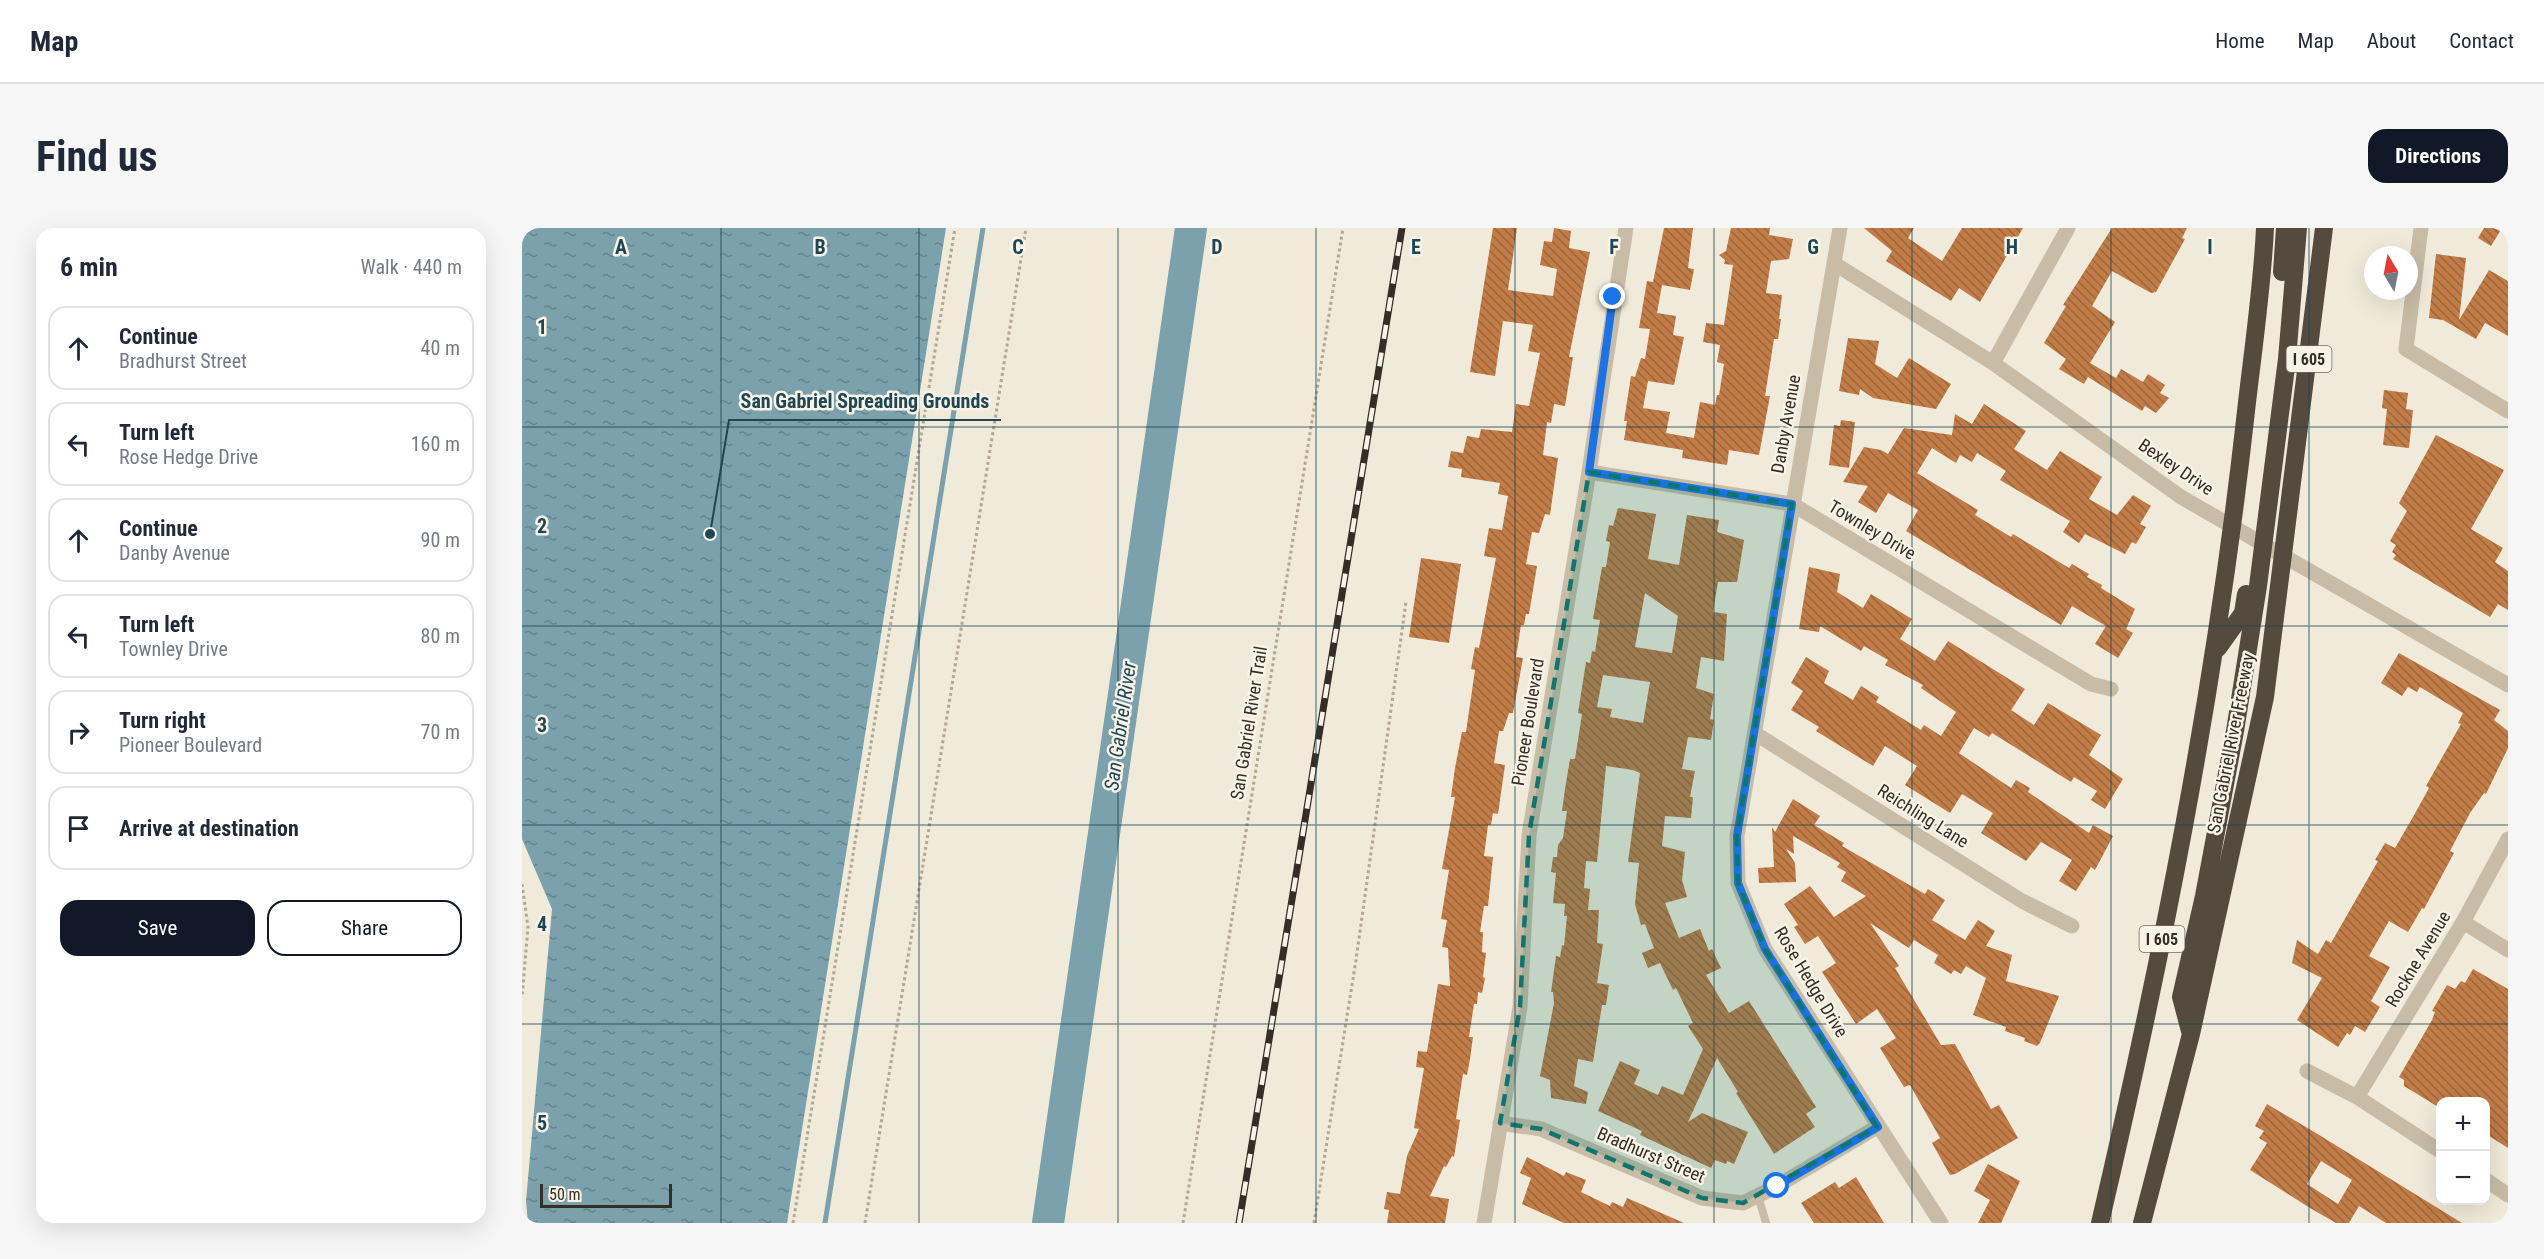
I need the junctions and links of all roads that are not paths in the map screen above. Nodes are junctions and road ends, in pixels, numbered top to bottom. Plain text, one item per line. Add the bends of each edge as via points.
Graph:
1 (1626, 228) edge
2 (1840, 228) edge
3 (2068, 228) edge
4 (2265, 228) edge
5 (2285, 228) edge
6 (2298, 228) edge
7 (2324, 228) edge
8 (2421, 228) edge
9 (1835, 264) junction
10 (1993, 363) junction
11 (2508, 411) edge
12 (1589, 472) junction
13 (2268, 475) junction
14 (1792, 504) junction
15 (2253, 583) junction
16 (2215, 652) junction
17 (2508, 685) edge
18 (2111, 689) dead end
19 (1756, 734) junction
20 (2508, 839) edge
21 (2463, 922) junction
22 (2072, 926) dead end
23 (2508, 950) edge
24 (2191, 1034) junction
25 (2307, 1071) dead end
26 (2357, 1097) junction
27 (1500, 1124) junction
28 (1878, 1127) junction
29 (2436, 1148) edge
30 (2490, 1183) edge
31 (2508, 1195) edge
32 (1758, 1196) junction
33 (1484, 1223) edge
34 (1766, 1223) edge
35 (1941, 1223) edge
36 (2100, 1223) edge
37 (2142, 1223) edge

1 - 12 street, Pioneer Boulevard
2 - 9 street, Danby Avenue
3 - 10 street
4 - 16 highway, San Gabriel River Freeway / I 605 via 2228,572
5 - 13 highway
6 - 13 highway
7 - 24 highway, San Gabriel River Freeway / I 605 via 2265,697
8 - 11 street via 2406,349
9 - 10 street, Bexley Drive
9 - 14 street, Danby Avenue
10 - 17 street, Bexley Drive via 2181,497
12 - 14 street, Townley Drive
12 - 27 street, Pioneer Boulevard via 1529,835 1520,1007
13 - 15 highway
14 - 18 street, Townley Drive via 2091,684
14 - 19 street, Danby Avenue
15 - 16 highway via 2243,613
15 - 24 highway via 2206,884 2181,997
16 - 36 highway, San Gabriel River Freeway / I 605 via 2142,1043
19 - 22 street, Reichling Lane via 2022,901
19 - 28 street, Rose Hedge Drive via 1737,836 1738,883 1765,949
20 - 21 street, Rockne Avenue
21 - 23 street
21 - 26 street, Rockne Avenue
24 - 37 highway, San Gabriel River Freeway / I 605
25 - 26 street
26 - 29 street
27 - 32 street, Bradhurst Street via 1541,1129 1702,1198 1743,1203
27 - 33 street, Pioneer Boulevard
28 - 32 street, Bradhurst Street
28 - 35 street, Rose Hedge Drive
30 - 31 street
32 - 34 lane

